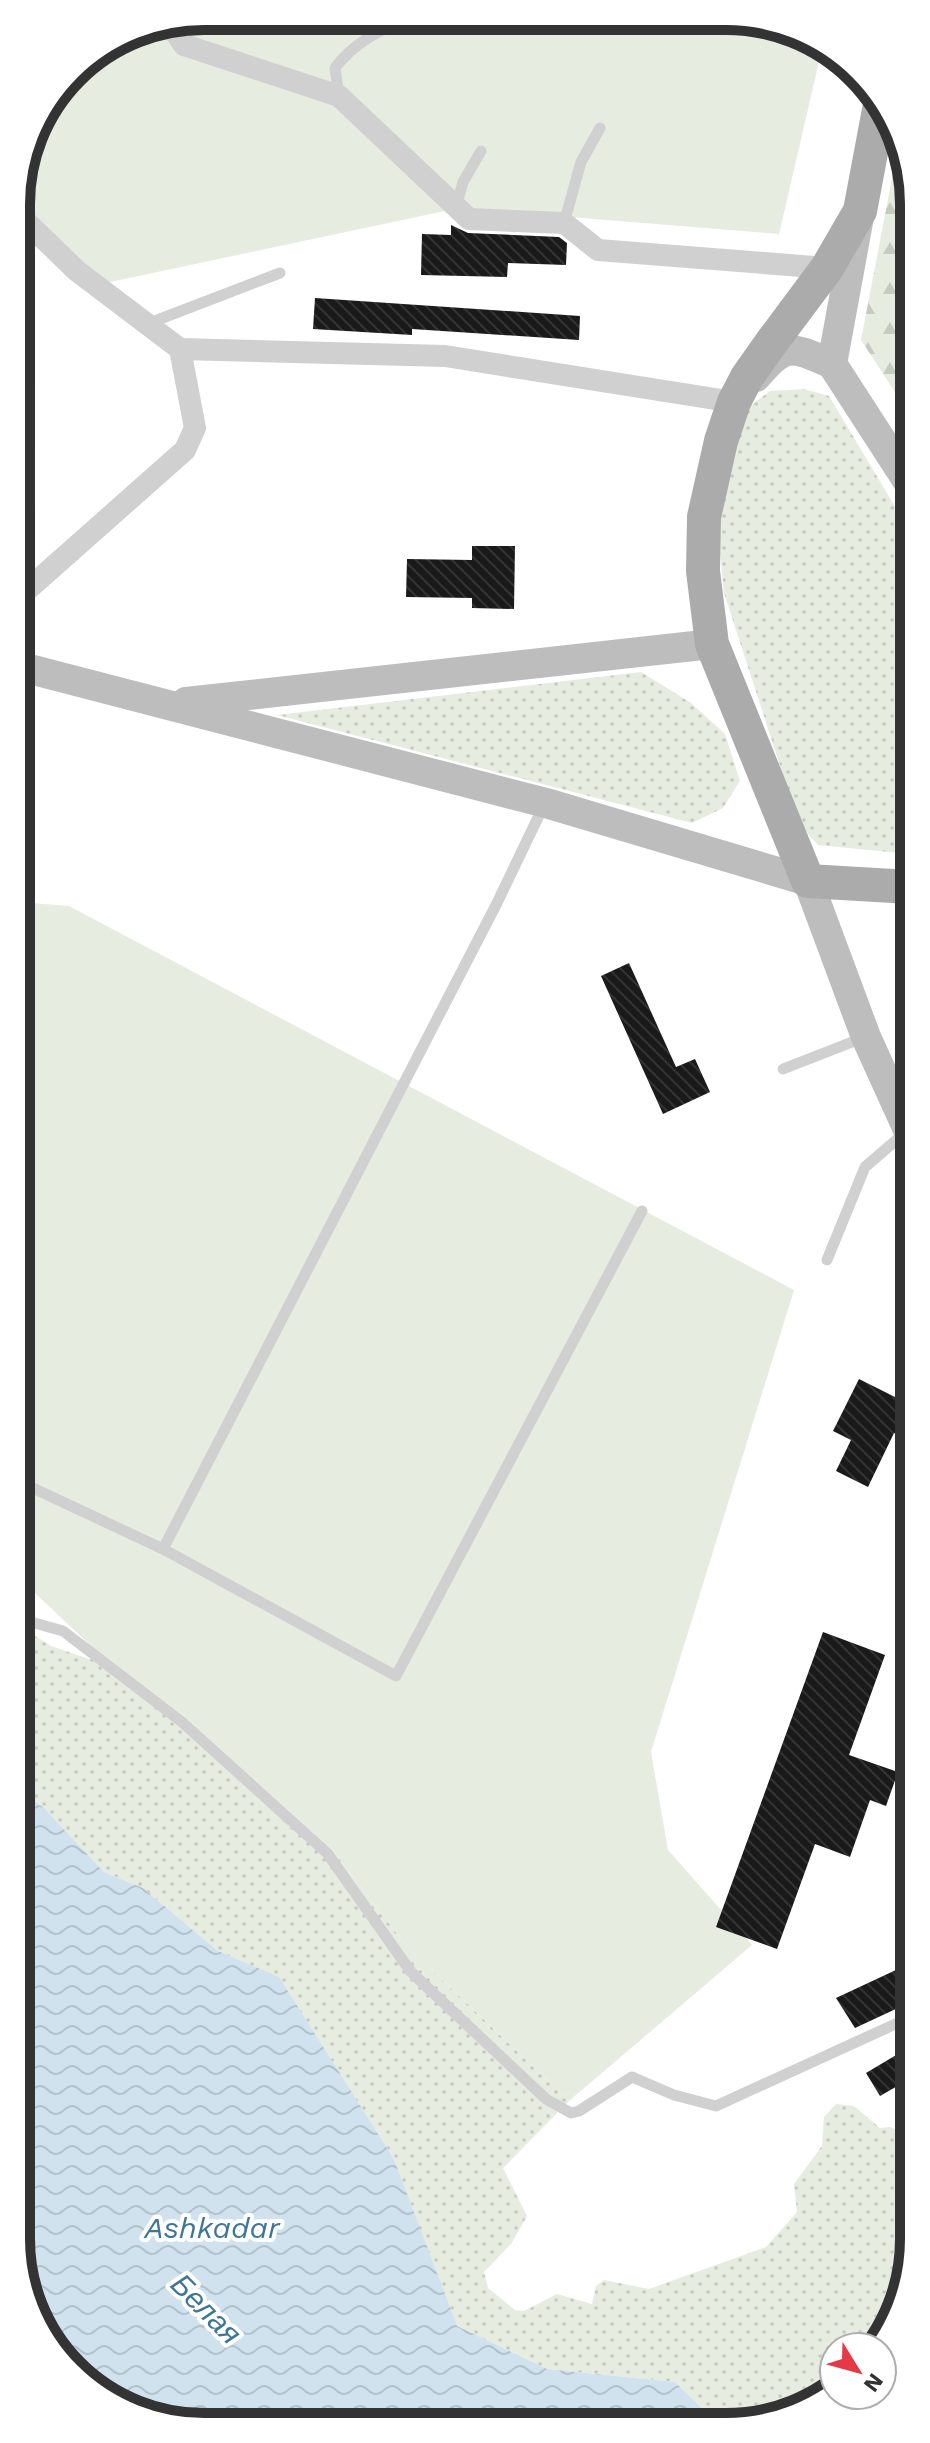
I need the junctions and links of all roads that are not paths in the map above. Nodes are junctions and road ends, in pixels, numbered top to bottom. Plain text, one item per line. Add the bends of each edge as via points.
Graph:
1 (381, 30) edge
2 (175, 32) edge
3 (339, 96) junction
4 (877, 118) edge
5 (600, 128) dead end
6 (481, 151) dead end
7 (456, 207) junction
8 (860, 211) junction
9 (564, 223) junction
10 (30, 226) edge
11 (827, 268) junction
12 (280, 273) dead end
13 (147, 324) junction
14 (180, 349) junction
15 (832, 364) junction
16 (734, 402) junction
17 (900, 469) edge
18 (30, 587) edge
19 (712, 644) junction
20 (30, 669) edge
21 (168, 704) junction
22 (546, 803) junction
23 (808, 881) junction
24 (900, 886) edge
25 (866, 1037) junction
26 (783, 1069) dead end
27 (900, 1112) edge
28 (900, 1139) edge
29 (642, 1211) dead end
30 (827, 1260) dead end
31 (30, 1487) edge
32 (163, 1549) junction
33 (30, 1622) edge
34 (900, 2022) edge

1 - 3 lane via 347,52 335,68
2 - 3 street via 184,45
3 - 7 street
4 - 8 main road
5 - 9 lane via 581,162
6 - 7 lane
7 - 9 street via 469,219
8 - 11 main road
8 - 15 main road
9 - 11 street via 598,250
10 - 13 street via 77,271
11 - 16 main road
12 - 13 lane
13 - 14 street
14 - 16 street via 445,356
14 - 18 street via 195,428 185,450
15 - 16 main road via 800,351 779,353
15 - 17 main road
16 - 19 main road via 704,517 703,571
19 - 21 main road
19 - 23 main road
20 - 21 main road
21 - 22 main road
22 - 23 main road
22 - 32 lane
23 - 24 main road
23 - 25 main road
25 - 26 lane
25 - 27 main road
28 - 30 lane via 865,1167
29 - 32 lane via 396,1676
31 - 32 lane
33 - 34 lane via 63,1631 193,1732 327,1853 411,1972 546,2099 571,2113 632,2077 716,2106

